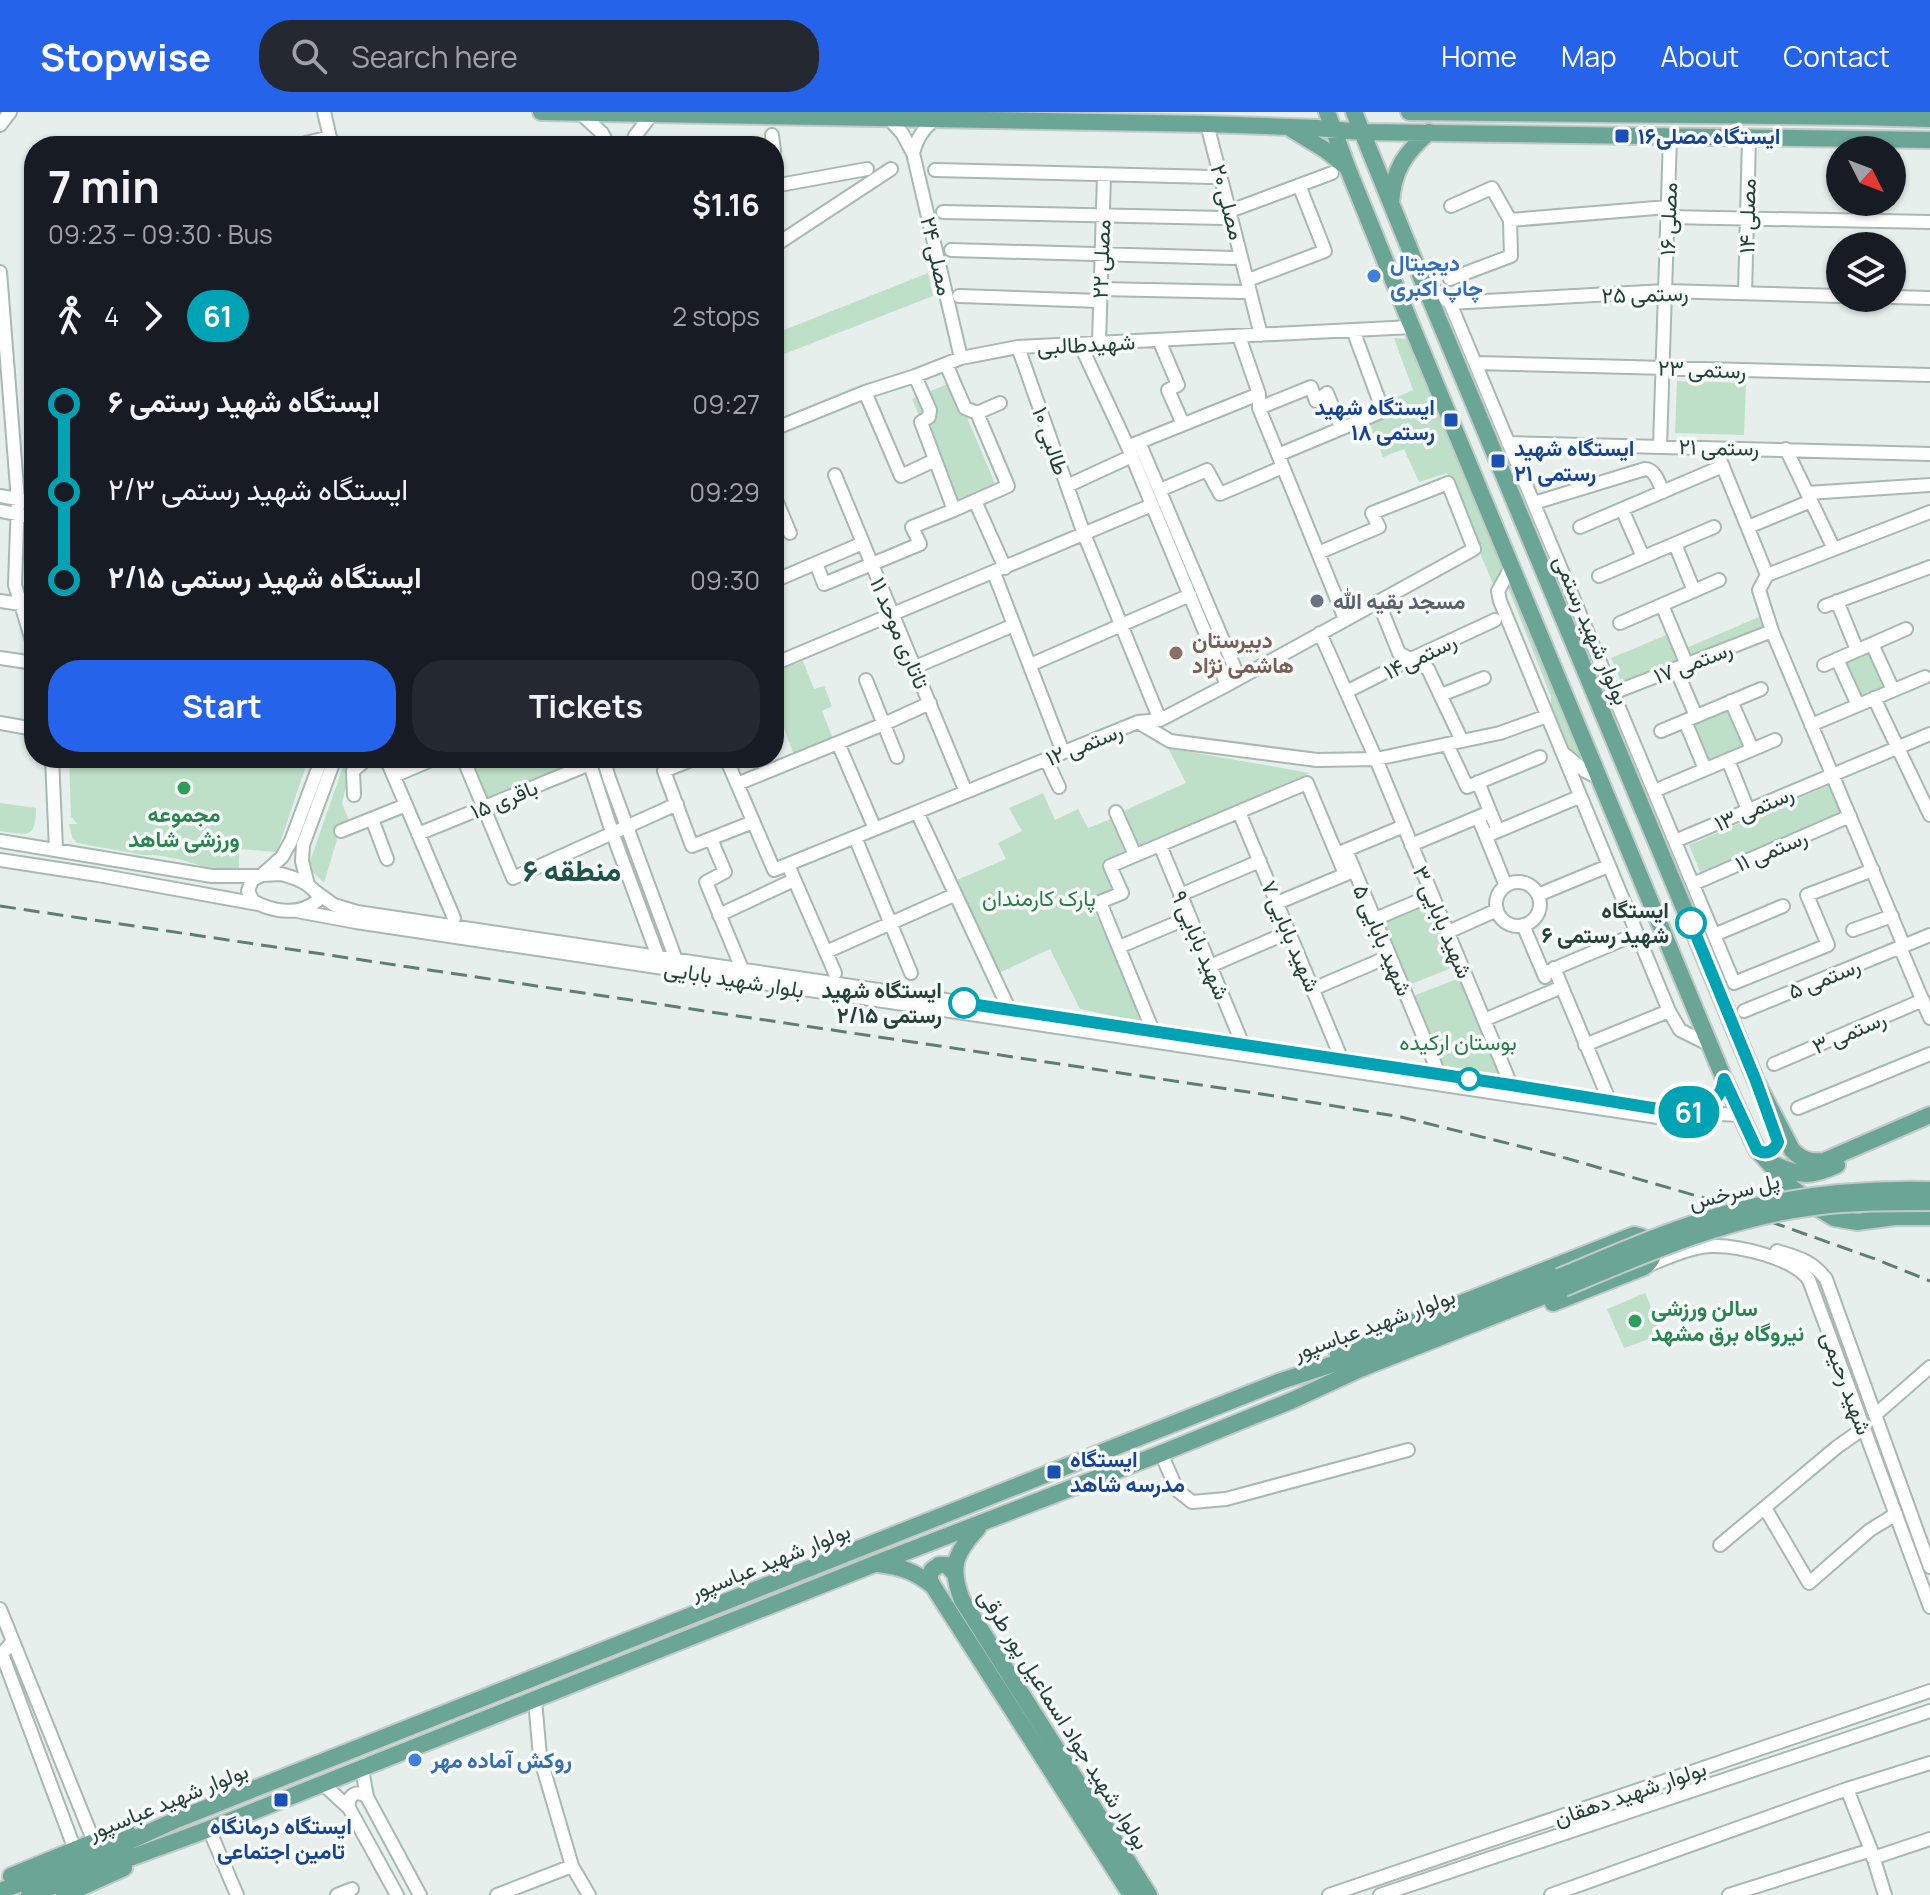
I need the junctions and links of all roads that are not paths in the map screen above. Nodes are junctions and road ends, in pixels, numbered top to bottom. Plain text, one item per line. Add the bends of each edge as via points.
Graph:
1 (10, 112) edge
2 (324, 112) edge
3 (541, 112) edge
4 (1327, 112) edge
5 (1354, 112) edge
6 (1409, 112) edge
7 (580, 113) edge
8 (1535, 113) edge
9 (652, 114) junction
10 (1668, 114) edge
11 (1750, 114) edge
12 (1858, 114) edge
13 (889, 119) junction
14 (1930, 119) edge
15 (934, 120) junction
16 (1207, 124) junction
17 (0, 125) edge
18 (1287, 127) junction
19 (1333, 130) junction
20 (1361, 132) junction
21 (1429, 132) junction
22 (1542, 134) junction
23 (330, 136) edge
24 (604, 136) edge
25 (635, 136) edge
26 (1670, 137) junction
27 (1749, 138) junction
28 (1930, 140) edge
29 (913, 153) junction
30 (867, 169) dead end
31 (891, 169) dead end
32 (935, 170) dead end
33 (1340, 171) junction
34 (1104, 175) junction
35 (1212, 177) dead end
36 (784, 184) edge
37 (1299, 185) junction
38 (1391, 205) junction
39 (1451, 206) dead end
40 (943, 212) dead end
41 (1668, 212) junction
42 (1227, 215) junction
43 (1102, 216) junction
44 (1748, 219) junction
45 (1510, 220) junction
46 (1930, 222) edge
47 (784, 239) edge
48 (951, 250) dead end
49 (1101, 255) junction
50 (1234, 258) dead end
51 (0, 272) edge
52 (1421, 277) junction
53 (1450, 279) dead end
54 (1245, 286) junction
55 (1665, 291) junction
56 (1745, 293) junction
57 (1100, 295) junction
58 (959, 296) dead end
59 (1826, 296) edge
60 (1906, 297) edge
61 (1930, 298) edge
62 (1450, 303) junction
63 (1412, 327) junction
64 (1353, 330) junction
65 (1261, 335) junction
66 (1239, 336) junction
67 (1159, 340) junction
68 (1099, 343) junction
69 (1080, 344) junction
70 (1018, 347) junction
71 (961, 358) junction
72 (1475, 363) junction
73 (946, 364) junction
74 (1663, 368) junction
75 (1930, 375) edge
76 (915, 376) junction
77 (865, 392) junction
78 (1259, 394) junction
79 (1000, 403) dead end
80 (1259, 408) junction
81 (977, 413) junction
82 (1183, 424) junction
83 (784, 425) edge
84 (1341, 428) junction
85 (1508, 443) junction
86 (1660, 446) junction
87 (1133, 448) junction
88 (1715, 448) junction
89 (1786, 449) junction
90 (1930, 454) edge
91 (935, 460) junction
92 (1281, 461) junction
93 (1723, 466) junction
94 (835, 475) dead end
95 (1930, 485) edge
96 (1067, 486) junction
97 (1160, 490) junction
98 (1663, 492) junction
99 (0, 496) edge
100 (1809, 497) junction
101 (975, 501) junction
102 (1534, 503) junction
103 (24, 505) edge
104 (1152, 505) junction
105 (18, 507) junction
106 (1622, 509) junction
107 (954, 510) junction
108 (0, 511) edge
109 (24, 511) edge
110 (1930, 512) edge
111 (784, 519) edge
112 (1580, 527) dead end
113 (1714, 527) dead end
114 (1748, 527) junction
115 (790, 533) dead end
116 (1084, 534) junction
117 (863, 543) junction
118 (1675, 544) junction
119 (1834, 549) junction
120 (1318, 553) junction
121 (1643, 557) junction
122 (816, 563) junction
123 (872, 564) junction
124 (1512, 566) junction
125 (0, 569) edge
126 (1000, 570) junction
127 (14, 572) junction
128 (1929, 572) edge
129 (1767, 575) junction
130 (1599, 576) dead end
131 (784, 577) edge
132 (1719, 580) dead end
133 (1694, 591) junction
134 (1190, 595) junction
135 (0, 601) edge
136 (1378, 601) junction
137 (20, 604) junction
138 (24, 605) edge
139 (1662, 605) junction
140 (893, 614) junction
141 (24, 616) edge
142 (1345, 619) junction
143 (1495, 620) dead end
144 (1620, 623) dead end
145 (1014, 625) junction
146 (1122, 625) junction
147 (1906, 629) dead end
148 (1772, 631) junction
149 (1320, 633) junction
150 (1872, 644) junction
151 (1857, 650) junction
152 (0, 658) edge
153 (1411, 659) junction
154 (1837, 659) junction
155 (784, 660) edge
156 (24, 662) edge
157 (1030, 665) junction
158 (1824, 665) dead end
159 (915, 667) junction
160 (1681, 667) junction
161 (1925, 677) dead end
162 (1484, 678) dead end
163 (866, 680) dead end
164 (1233, 682) junction
165 (1761, 689) dead end
166 (1893, 690) junction
167 (1346, 692) junction
168 (1613, 693) junction
169 (1441, 695) junction
170 (1874, 698) junction
171 (1731, 701) junction
172 (930, 703) junction
173 (1858, 705) junction
174 (1547, 716) junction
175 (1691, 718) junction
176 (1160, 720) junction
177 (1138, 722) junction
178 (0, 723) edge
179 (884, 724) junction
180 (1811, 725) junction
181 (24, 727) edge
182 (1661, 731) dead end
183 (1930, 734) edge
184 (1775, 740) dead end
185 (1462, 741) junction
186 (838, 743) junction
187 (1447, 744) junction
188 (1898, 748) junction
189 (1752, 749) junction
190 (1561, 751) junction
191 (1063, 752) junction
192 (897, 757) dead end
193 (1540, 757) dead end
194 (1046, 759) junction
195 (1376, 759) junction
196 (1728, 760) junction
197 (784, 765) edge
198 (52, 768) edge
199 (318, 768) edge
200 (331, 768) edge
201 (356, 768) edge
202 (390, 768) edge
203 (413, 768) edge
204 (467, 768) edge
205 (573, 768) edge
206 (591, 768) edge
207 (606, 768) edge
208 (671, 768) edge
209 (730, 768) edge
210 (776, 768) edge
211 (1705, 769) junction
212 (1832, 775) junction
213 (394, 776) junction
214 (1601, 779) junction
215 (1478, 782) junction
216 (737, 784) junction
217 (1059, 787) dead end
218 (1654, 791) junction
219 (966, 792) junction
220 (354, 795) dead end
221 (1579, 797) junction
222 (677, 804) junction
223 (406, 805) junction
224 (483, 807) junction
225 (1748, 810) junction
226 (917, 812) junction
227 (1116, 812) dead end
228 (1239, 812) junction
229 (1484, 814) junction
230 (1930, 815) edge
231 (1850, 816) junction
232 (372, 819) junction
233 (753, 822) junction
234 (626, 826) junction
235 (1404, 826) junction
236 (875, 829) junction
237 (341, 831) dead end
238 (612, 832) junction
239 (418, 834) junction
240 (1492, 834) junction
241 (855, 837) junction
242 (711, 839) junction
243 (0, 841) edge
244 (1675, 841) junction
245 (1160, 845) junction
246 (1411, 845) junction
247 (56, 849) junction
248 (1341, 852) junction
249 (1135, 855) junction
250 (387, 859) dead end
251 (0, 860) edge
252 (1260, 861) junction
253 (788, 865) junction
254 (1608, 866) junction
255 (1873, 870) junction
256 (1350, 872) junction
257 (259, 876) junction
258 (794, 880) junction
259 (1693, 884) junction
260 (1506, 886) junction
261 (312, 888) junction
262 (954, 895) junction
263 (1180, 895) junction
264 (1432, 895) junction
265 (1538, 895) junction
266 (1277, 903) junction
267 (258, 904) junction
268 (1783, 906) dead end
269 (1497, 910) junction
270 (297, 911) junction
271 (719, 915) junction
272 (1892, 916) junction
273 (1190, 917) junction
274 (454, 918) dead end
275 (1375, 919) junction
276 (891, 923) junction
277 (1523, 925) junction
278 (1853, 930) dead end
279 (1289, 932) junction
280 (1448, 932) junction
281 (1636, 934) junction
282 (1714, 935) junction
283 (1930, 935) edge
284 (1119, 947) junction
285 (1902, 947) junction
286 (826, 952) junction
287 (1390, 956) junction
288 (667, 964) junction
289 (1210, 966) junction
290 (742, 969) junction
291 (1549, 970) junction
292 (835, 973) dead end
293 (911, 973) dead end
294 (1313, 989) junction
295 (1557, 989) junction
296 (1923, 1000) junction
297 (1009, 1009) junction
298 (1669, 1011) junction
299 (1744, 1011) dead end
300 (1930, 1018) edge
301 (1484, 1020) junction
302 (1153, 1031) junction
303 (1243, 1045) junction
304 (1585, 1045) junction
305 (1710, 1045) junction
306 (1930, 1054) edge
307 (1342, 1060) junction
308 (1774, 1064) dead end
309 (1439, 1074) junction
310 (1724, 1079) junction
311 (1756, 1081) junction
312 (1511, 1085) junction
313 (1610, 1102) junction
314 (1798, 1108) dead end
315 (1740, 1115) junction
316 (1930, 1115) edge
317 (1930, 1125) edge
318 (1762, 1156) junction
319 (1930, 1190) edge
320 (1930, 1202) edge
321 (1930, 1217) edge
322 (1634, 1235) junction
323 (1644, 1267) junction
324 (1562, 1282) junction
325 (1857, 1364) junction
326 (1930, 1367) edge
327 (1842, 1369) junction
328 (1281, 1381) junction
329 (1293, 1400) junction
330 (1875, 1415) junction
331 (1864, 1428) junction
332 (1408, 1450) dead end
333 (1161, 1453) junction
334 (1765, 1508) junction
335 (1896, 1514) junction
336 (983, 1523) junction
337 (1720, 1545) dead end
338 (877, 1563) junction
339 (1930, 1567) edge
340 (953, 1572) junction
341 (933, 1586) junction
342 (1930, 1607) edge
343 (0, 1609) edge
344 (13, 1641) junction
345 (1930, 1691) edge
346 (535, 1700) junction
347 (1930, 1711) edge
348 (1930, 1763) edge
349 (362, 1769) junction
350 (323, 1784) junction
351 (1847, 1789) junction
352 (367, 1797) junction
353 (349, 1808) junction
354 (176, 1820) junction
355 (209, 1829) junction
356 (183, 1839) junction
357 (1930, 1839) edge
358 (94, 1842) junction
359 (75, 1850) junction
360 (1872, 1854) junction
361 (572, 1866) junction
362 (0, 1880) edge
363 (352, 1889) dead end
364 (0, 1891) edge
365 (29, 1895) edge
366 (64, 1895) edge
367 (237, 1895) edge
368 (337, 1895) edge
369 (397, 1895) edge
370 (420, 1895) edge
371 (497, 1895) edge
372 (589, 1895) edge
373 (1131, 1895) edge
374 (1149, 1895) edge
375 (1329, 1895) edge
376 (1380, 1895) edge
377 (1551, 1895) edge
378 (1729, 1895) edge
379 (1885, 1895) edge

1 - 17 street
2 - 23 street
3 - 7 main road
4 - 19 main road
5 - 20 main road, بولوار شهید رستمی
6 - 8 main road
7 - 9 main road
7 - 24 street
8 - 10 main road
8 - 22 main road
9 - 13 main road
9 - 25 street
10 - 11 main road
11 - 12 main road
12 - 14 main road
13 - 15 main road
13 - 29 street
15 - 16 main road
15 - 29 street
16 - 18 main road
16 - 42 street, مصلی ۲۰
18 - 19 main road
18 - 33 main road via 1327,151
19 - 20 main road
19 - 33 main road
20 - 21 main road
20 - 38 main road, بولوار شهید رستمی
21 - 22 main road
21 - 38 main road via 1404,157 1392,186
22 - 26 main road
26 - 27 main road
26 - 41 street, مصلی ۱۶
27 - 28 main road
27 - 44 street, مصلی ۱۴
29 - 71 street, مصلی ۲۴
30 - 36 street
31 - 47 street
32 - 34 street
33 - 37 street
33 - 63 main road
34 - 35 street
34 - 43 street, مصلی ۲۲
37 - 42 street
37 - 54 street via 1325,251
38 - 52 main road, بولوار شهید رستمی
39 - 45 street via 1492,188
40 - 43 street
41 - 44 street
41 - 45 street
41 - 55 street, مصلی ۱۶
42 - 43 street
42 - 54 street, مصلی ۲۰
43 - 49 street, مصلی ۲۲
44 - 46 street
44 - 56 street, مصلی ۱۴
45 - 53 street via 1511,256
48 - 49 street
49 - 50 street
49 - 57 street, مصلی ۲۲
51 - 105 street
52 - 62 street
52 - 311 main road, بولوار شهید رستمی
54 - 57 street
54 - 65 street, مصلی ۲۰
55 - 56 street, رستمی ۲۵
55 - 62 street, رستمی ۲۵
55 - 74 street, مصلی ۱۶
56 - 59 street, رستمی ۲۵
57 - 58 street
57 - 68 street, مصلی ۲۲
60 - 61 street
62 - 72 street
63 - 64 street, شهیدطالبی
63 - 124 main road
64 - 65 street, شهیدطالبی
64 - 84 street via 1383,411
65 - 66 street, شهیدطالبی
66 - 67 street, شهیدطالبی
66 - 78 street
67 - 68 street, شهیدطالبی
67 - 82 street via 1178,385 1168,390
68 - 69 street, شهیدطالبی
69 - 70 street, شهیدطالبی
69 - 87 street
70 - 71 street, شهیدطالبی
70 - 96 street, طالبی ۱۰
71 - 73 street, شهیدطالبی
72 - 74 street, رستمی ۲۳
72 - 85 street
73 - 76 street, شهیدطالبی
73 - 81 street via 965,408
74 - 75 street, رستمی ۲۳
74 - 86 street, مصلی ۱۶
76 - 77 street, شهیدطالبی
76 - 91 street via 930,410 921,422
77 - 83 street, شهیدطالبی
77 - 91 street via 901,476
78 - 80 street
78 - 82 street
79 - 81 street
80 - 84 street via 1311,387 1316,401 1327,393
80 - 92 street
81 - 101 street via 1008,486
82 - 87 street
84 - 92 street
85 - 86 street, رستمی ۲۱
85 - 102 street
86 - 88 street, رستمی ۲۱
87 - 96 street
87 - 97 street
87 - 104 street
88 - 89 street, رستمی ۲۱
88 - 93 street
89 - 90 street, رستمی ۲۱
89 - 100 street
91 - 107 street
92 - 97 street via 1220,494 1207,470
92 - 120 street
93 - 98 street
93 - 114 street
94 - 117 street, تاتاری موحد ۱۱
95 - 100 street
96 - 116 street, طالبی ۱۰
97 - 164 street
98 - 102 street via 1653,472 1645,469
98 - 106 street
99 - 105 street
100 - 114 street
100 - 119 street
101 - 107 street
101 - 126 street
102 - 168 street
103 - 105 street
104 - 116 street
104 - 134 street
105 - 108 street
105 - 109 street
105 - 127 street
106 - 112 street
106 - 121 street
107 - 123 street via 912,527 920,544
110 - 119 street
111 - 115 street
113 - 118 street
114 - 129 street
116 - 126 street
116 - 146 street, طالبی ۱۰
117 - 122 street
117 - 123 street, تاتاری موحد ۱۱
118 - 121 street
118 - 133 street
119 - 129 street
120 - 136 street via 1379,527 1372,513 1448,483 1474,549
120 - 142 street
121 - 130 street
122 - 123 street via 824,584
122 - 131 street
123 - 140 street, تاتاری موحد ۱۱
124 - 174 street via 1498,591 1500,601
124 - 214 main road
125 - 127 street
126 - 140 street
126 - 145 street
127 - 137 street
128 - 151 street via 1831,603
129 - 148 street via 1759,590
132 - 133 street
133 - 139 street
134 - 146 street
134 - 164 street
135 - 137 street
136 - 142 street
136 - 153 street via 1399,653
137 - 138 street
137 - 141 street
139 - 144 street
139 - 160 street
140 - 155 street
140 - 159 street, تاتاری موحد ۱۱
142 - 149 street
143 - 153 street, رستمی۱۴
145 - 157 street
145 - 159 street
146 - 157 street
146 - 176 street, طالبی ۱۰
147 - 150 street
148 - 160 street, رستمی ۱۷
148 - 180 street
149 - 164 street
149 - 167 street, شهید بابایی ۳
150 - 151 street
150 - 166 street
151 - 154 street
152 - 156 street
153 - 167 street, رستمی۱۴
153 - 169 street via 1428,669
154 - 158 street
154 - 173 street
157 - 191 street
159 - 172 street, تاتاری موحد ۱۱
160 - 168 street, رستمی ۱۷
160 - 175 street
161 - 166 street
162 - 169 street
163 - 179 street
164 - 176 street
165 - 171 street
166 - 170 street
167 - 195 street, شهید بابایی ۳
168 - 218 street
169 - 185 street
170 - 173 street
170 - 188 street
171 - 175 street
171 - 189 street
172 - 179 street
172 - 219 street, تاتاری موحد ۱۱
173 - 180 street
174 - 185 street, رستمی ۱۲
174 - 190 street
175 - 182 street
175 - 211 street
176 - 177 street
177 - 191 street, رستمی ۱۲
177 - 195 street, رستمی ۱۲ via 1170,741 1317,760
178 - 181 street
179 - 186 street
179 - 192 street
180 - 212 street
183 - 188 street, رستمی ۱۳
184 - 189 street
185 - 187 street, رستمی ۱۲
186 - 197 street
186 - 236 street
187 - 195 street, رستمی ۱۲
187 - 215 street via 1467,787
188 - 212 street, رستمی ۱۳
188 - 230 street
189 - 196 street
190 - 214 street
190 - 221 street
191 - 194 street, رستمی ۱۲
193 - 215 street
194 - 217 street
194 - 219 street, رستمی ۱۲
195 - 235 street, شهید بابایی ۳
196 - 211 street
196 - 225 street
198 - 247 street
199 - 257 street via 291,841 282,857
200 - 261 street via 303,845 302,861
201 - 220 street
202 - 213 street
203 - 213 street
204 - 224 street
205 - 224 street, باقری ۱۵
206 - 238 street
207 - 234 street
208 - 222 street via 664,771
209 - 216 street
210 - 216 street
211 - 218 street
212 - 225 street, رستمی ۱۳
212 - 231 street
213 - 223 street
214 - 305 main road
215 - 229 street
216 - 233 street
218 - 244 street
219 - 226 street, رستمی ۱۲
221 - 240 street
221 - 254 street
222 - 234 street
222 - 242 street via 692,846
223 - 232 street
223 - 239 street
224 - 238 street via 513,878
224 - 239 street, باقری ۱۵
225 - 244 street, رستمی ۱۳
226 - 236 street, رستمی ۱۲
226 - 262 street
227 - 249 street
228 - 245 street
228 - 248 street, شهید بابایی ۵ via 1307,783
228 - 252 street, شهید بابایی ۷
229 - 240 street
229 - 246 street
231 - 255 street
231 - 259 street, رستمی ۱۱
232 - 237 street
232 - 250 street
233 - 242 street
233 - 253 street, رستمی ۱۲ via 774,870
234 - 238 street
234 - 288 street
235 - 246 street, شهید بابایی ۳
235 - 248 street
236 - 241 street, رستمی ۱۲
238 - 288 street
239 - 274 street
240 - 260 street
241 - 253 street, رستمی ۱۲
241 - 276 street
242 - 271 street via 725,872 706,882
243 - 247 street
244 - 259 street
245 - 249 street
245 - 263 street, شهید بابایی ۹
246 - 264 street, شهید بابایی ۳
247 - 257 street via 212,876
248 - 256 street, شهید بابایی ۵
249 - 284 street via 1110,866 1122,893 1100,902
251 - 267 street
252 - 263 street
252 - 266 street, شهید بابایی ۷
253 - 258 street
254 - 265 street
254 - 281 street
255 - 272 street
255 - 282 street via 1807,895 1828,945 1734,983
256 - 266 street
256 - 275 street, شهید بابایی ۵
257 - 261 street, بلوار شهید بابایی via 281,874
257 - 267 street via 248,891
258 - 271 street
258 - 286 street
259 - 282 street
260 - 265 street via 1524,883
260 - 269 street via 1497,896
261 - 270 street via 318,898 315,904
261 - 288 street, بلوار شهید بابایی via 334,905 357,912
262 - 276 street
262 - 297 street
263 - 273 street, شهید بابایی ۹
264 - 275 street
264 - 280 street, شهید بابایی ۳
265 - 277 street via 1538,914
266 - 279 street, شهید بابایی ۷
267 - 270 street, بلوار شهید بابایی
268 - 282 street
269 - 277 street via 1507,923
269 - 280 street
270 - 288 street, بلوار شهید بابایی
271 - 290 street
272 - 278 street
272 - 285 street
273 - 284 street
273 - 289 street, شهید بابایی ۹
275 - 287 street, شهید بابایی ۵
276 - 286 street
276 - 293 street
277 - 291 street
279 - 289 street
279 - 294 street, شهید بابایی ۷
280 - 301 street, شهید بابایی ۳
281 - 291 street
281 - 298 street
283 - 285 street, رستمی ۵
284 - 302 street
285 - 296 street
285 - 299 street, رستمی ۵
286 - 292 street
287 - 294 street
287 - 309 street, شهید بابایی ۵
288 - 290 street, بلوار شهید بابایی
288 - 315 street, بلوار شهید بابایی via 1684,1121
289 - 303 street, شهید بابایی ۹
290 - 297 street, بلوار شهید بابایی
291 - 295 street
294 - 307 street, شهید بابایی ۷
295 - 301 street
295 - 304 street
296 - 300 street
296 - 308 street, رستمی ۳
297 - 302 street, بلوار شهید بابایی
298 - 304 street
298 - 305 street via 1680,1030
301 - 312 street, شهید بابایی ۳
302 - 303 street, بلوار شهید بابایی
303 - 307 street, بلوار شهید بابایی
304 - 313 street
305 - 310 main road
306 - 314 street
307 - 309 street, بلوار شهید بابایی
309 - 312 street, بلوار شهید بابایی
310 - 313 street, بلوار شهید بابایی via 1722,1091 1701,1111
310 - 315 main road
311 - 316 main road, بولوار شهید رستمی via 1792,1150 1810,1162 1824,1161
311 - 318 main road via 1778,1142
312 - 313 street, بلوار شهید بابایی
315 - 318 main road
317 - 318 main road via 1809,1176
318 - 321 main road via 1791,1187 1834,1218 1857,1222
319 - 324 main road, پل سرخس, bridge via 1849,1191 1754,1207 1679,1228
320 - 324 main road, پل سرخس, bridge via 1849,1203 1742,1221
322 - 323 main road via 1653,1249 1652,1260
322 - 325 street, شهید رحیمی via 1675,1233 1805,1260 1826,1279
322 - 328 main road via 1365,1341
323 - 327 street, شهید رحیمی via 1710,1246 1775,1257 1797,1267 1809,1280
323 - 329 main road via 1364,1378
324 - 328 main road, بولوار شهید عباسپور
324 - 329 main road, بولوار شهید عباسپور
325 - 327 street
325 - 330 street, شهید رحیمی
326 - 330 street
327 - 331 street, شهید رحیمی
328 - 354 main road, بولوار شهید عباسپور
329 - 333 main road, بولوار شهید عباسپور
330 - 339 street, شهید رحیمی
331 - 334 street
331 - 335 street, شهید رحیمی
332 - 333 street via 1226,1499 1192,1502 1177,1490
333 - 336 main road, بولوار شهید عباسپور
334 - 335 street via 1809,1583
334 - 337 street
335 - 342 street, شهید رحیمی
336 - 338 main road, بولوار شهید عباسپور
336 - 340 main road, بولوار شهید جواد اسماعیل پور طرقی via 959,1552
338 - 341 main road, بولوار شهید جواد اسماعیل پور طرقی via 902,1567
338 - 346 main road, بولوار شهید عباسپور
340 - 341 main road via 939,1565 929,1578
340 - 374 main road, بولوار شهید جواد اسماعیل پور طرقی via 962,1600
341 - 373 main road, بولوار شهید جواد اسماعیل پور طرقی
343 - 344 street
344 - 358 street
344 - 359 street via 2,1654
345 - 375 street, بولوار شهید دهقان
346 - 349 main road, بولوار شهید عباسپور
346 - 361 street via 540,1757
347 - 376 street, بولوار شهید دهقان
348 - 351 street
349 - 350 main road, بولوار شهید عباسپور
349 - 352 street
350 - 353 street
350 - 355 main road, بولوار شهید عباسپور
351 - 360 street
351 - 377 street
352 - 353 street via 351,1796
352 - 370 street
353 - 369 street
354 - 358 main road
354 - 364 main road, بولوار شهید عباسپور
355 - 356 main road, بولوار شهید عباسپور
355 - 367 street
356 - 365 main road, بولوار شهید عباسپور
356 - 366 main road
357 - 360 street
358 - 359 main road
359 - 362 main road
360 - 378 street
360 - 379 street
361 - 371 street
361 - 372 street
363 - 368 street

